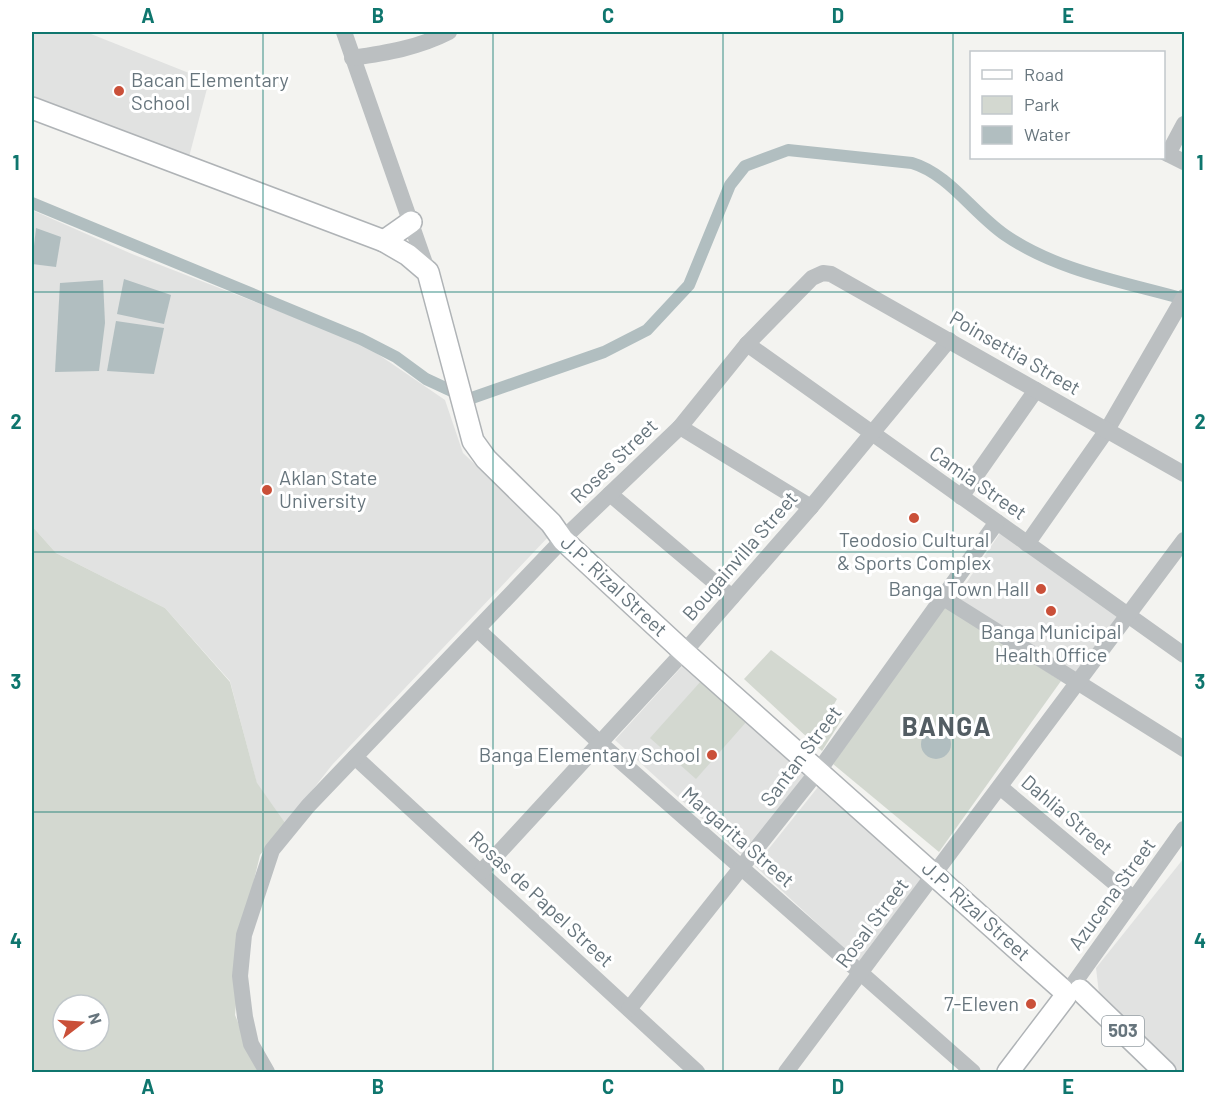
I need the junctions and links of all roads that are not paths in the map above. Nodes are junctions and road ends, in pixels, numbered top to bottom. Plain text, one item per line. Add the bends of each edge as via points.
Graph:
1 (344, 32) edge
2 (449, 32) edge
3 (352, 58) junction
4 (32, 108) edge
5 (1185, 124) edge
6 (1166, 153) edge
7 (1185, 162) edge
8 (411, 222) junction
9 (384, 241) junction
10 (428, 272) junction
11 (823, 273) joint
12 (1182, 303) edge
13 (949, 340) junction
14 (747, 344) junction
15 (1036, 390) junction
16 (680, 427) junction
17 (1107, 430) junction
18 (872, 433) junction
19 (1185, 474) edge
20 (610, 494) junction
21 (961, 497) junction
22 (811, 507) junction
23 (997, 522) junction
24 (561, 532) junction
25 (1185, 540) edge
26 (1027, 544) junction
27 (732, 597) junction
28 (942, 597) junction
29 (1128, 615) junction
30 (478, 630) junction
31 (688, 647) junction
32 (1185, 655) edge
33 (1078, 682) junction
34 (600, 743) junction
35 (1185, 748) edge
36 (355, 757) junction
37 (822, 766) junction
38 (1000, 787) junction
39 (1185, 830) edge
40 (741, 868) junction
41 (938, 869) junction
42 (482, 872) junction
43 (1134, 899) junction
44 (860, 973) junction
45 (1071, 990) junction
46 (629, 1009) junction
47 (267, 1072) edge
48 (697, 1072) edge
49 (786, 1072) edge
50 (974, 1072) edge
51 (1008, 1072) edge
52 (1150, 1072) edge
53 (1165, 1072) edge

1 - 3 street
2 - 3 street via 396,51
3 - 8 street
4 - 9 main road
5 - 6 street
6 - 7 street
8 - 9 main road
8 - 10 street
9 - 10 main road
10 - 24 main road, J.P. Rizal Street via 473,441 486,459
11 - 13 street, Poinsettia Street
11 - 14 street, Roses Street via 812,278
12 - 17 street
13 - 15 street, Poinsettia Street
13 - 18 street, Bougainvilla Street
14 - 16 street, Roses Street
14 - 18 street, Camia Street
15 - 17 street, Poinsettia Street
15 - 21 street
16 - 20 street, Roses Street
16 - 22 street
17 - 19 street, Poinsettia Street
17 - 26 street
18 - 21 street, Camia Street
18 - 22 street, Bougainvilla Street
20 - 24 street, Roses Street
20 - 27 street
21 - 23 street, Camia Street
22 - 27 street, Bougainvilla Street
23 - 26 street, Camia Street
23 - 28 street, Santan Street
24 - 30 street, Roses Street
24 - 31 main road, J.P. Rizal Street
25 - 29 street, Rosal Street
26 - 29 street, Camia Street
27 - 31 street, Bougainvilla Street
28 - 33 street
28 - 37 street, Santan Street
29 - 32 street, Camia Street
29 - 33 street, Rosal Street
30 - 34 street, Margarita Street
30 - 36 street, Roses Street
31 - 34 street, Bougainvilla Street
31 - 37 main road, J.P. Rizal Street
33 - 35 street
33 - 38 street, Rosal Street
34 - 40 street, Margarita Street
34 - 42 street, Bougainvilla Street
36 - 42 street, Rosas de Papel Street
36 - 47 street, Roses Street via 272,850 244,935 240,976 245,1017 251,1044
37 - 40 street, Santan Street
37 - 41 main road, J.P. Rizal Street
38 - 41 street, Rosal Street
38 - 43 street, Dahlia Street
39 - 43 street, Azucena Street
40 - 44 street, Margarita Street
40 - 46 street, Santan Street
41 - 44 street, Rosal Street
41 - 45 main road, J.P. Rizal Street
42 - 46 street, Rosas de Papel Street
43 - 45 street, Azucena Street
44 - 49 street, Rosal Street
44 - 50 street, Margarita Street
45 - 51 main road
45 - 52 main road, 503
45 - 53 main road, 503
46 - 48 street, Rosas de Papel Street

